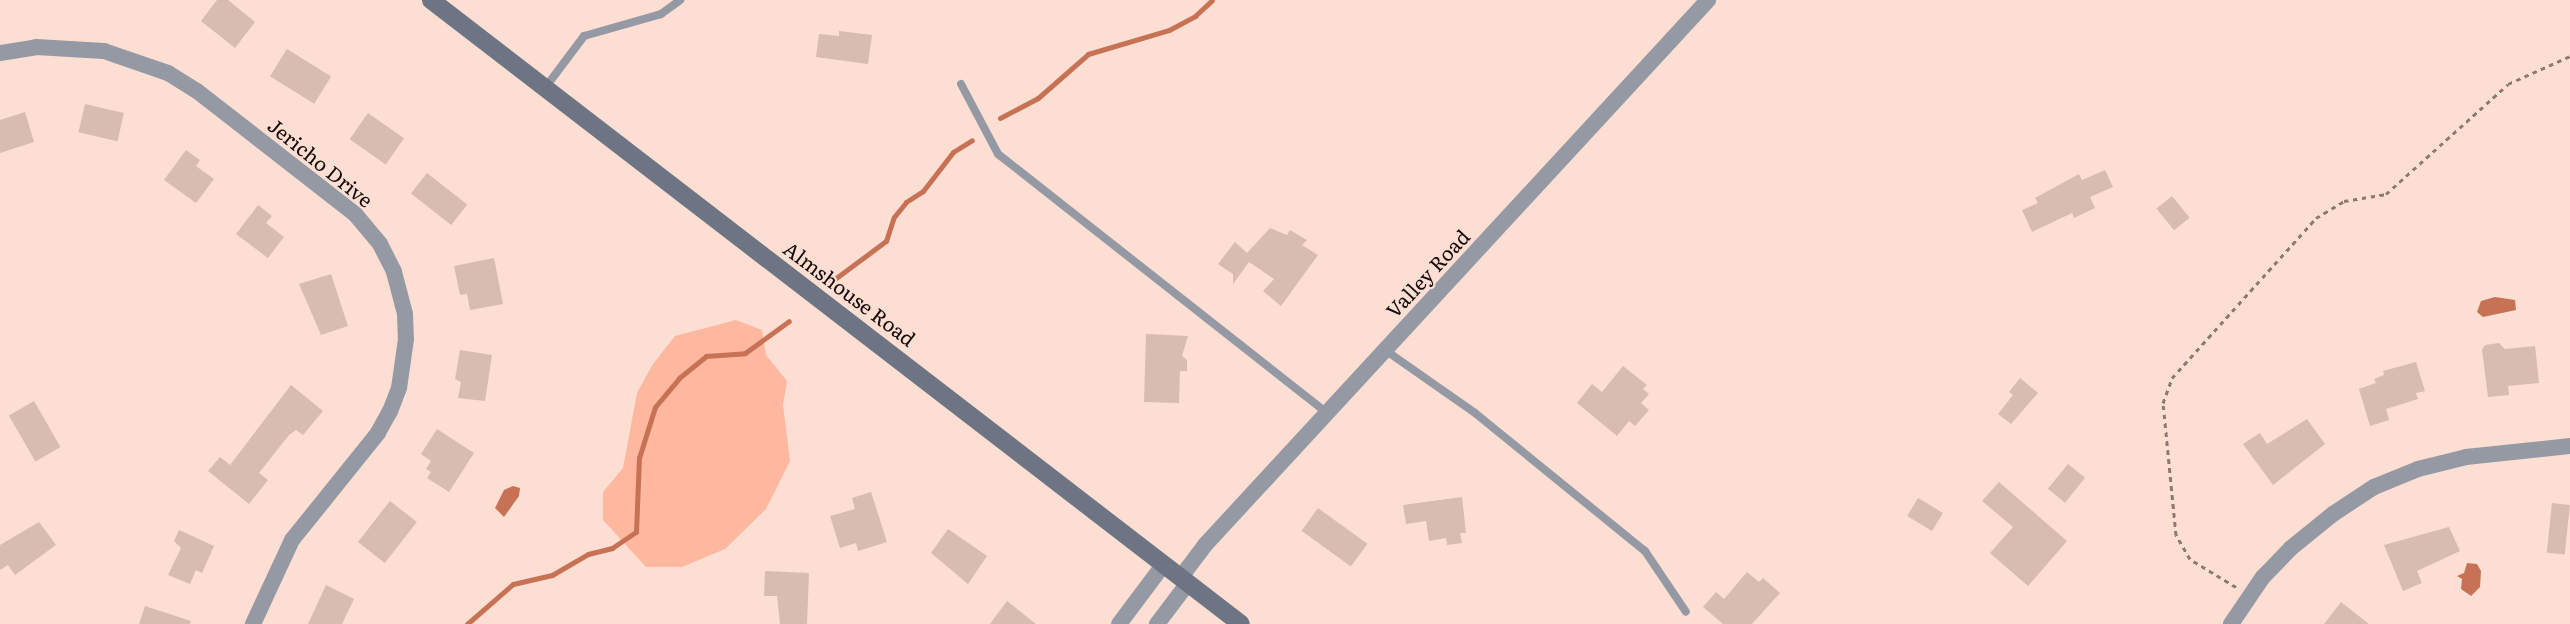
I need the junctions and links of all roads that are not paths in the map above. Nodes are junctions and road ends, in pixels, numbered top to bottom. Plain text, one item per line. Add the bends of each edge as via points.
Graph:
1 (431, 0) edge
2 (680, 0) edge
3 (1708, 0) edge
4 (0, 53) edge
5 (961, 84) dead end
6 (545, 88) junction
7 (1385, 350) junction
8 (1327, 413) junction
9 (2570, 446) edge
10 (1164, 564) junction
11 (1185, 580) junction
12 (1686, 612) dead end
13 (253, 624) edge
14 (1119, 624) edge
15 (1157, 624) edge
16 (1240, 624) edge
17 (2231, 624) edge

1 - 6 main road, Almshouse Road
2 - 6 lane via 661,14 584,36
3 - 7 street, Valley Road
4 - 13 street, Jericho Drive via 36,47 81,48 121,55 168,73 197,91 355,214 380,244 394,272 406,339 399,388 390,411 378,433 292,540
5 - 8 lane via 998,154
6 - 10 main road, Almshouse Road
7 - 8 street, Valley Road
7 - 12 lane via 1474,413 1645,551
8 - 11 street, Valley Road via 1205,545
9 - 17 street via 2466,457 2418,469 2374,487 2306,534 2250,596
10 - 11 main road, Almshouse Road
10 - 14 street
11 - 15 street, Valley Road
11 - 16 main road, Almshouse Road

